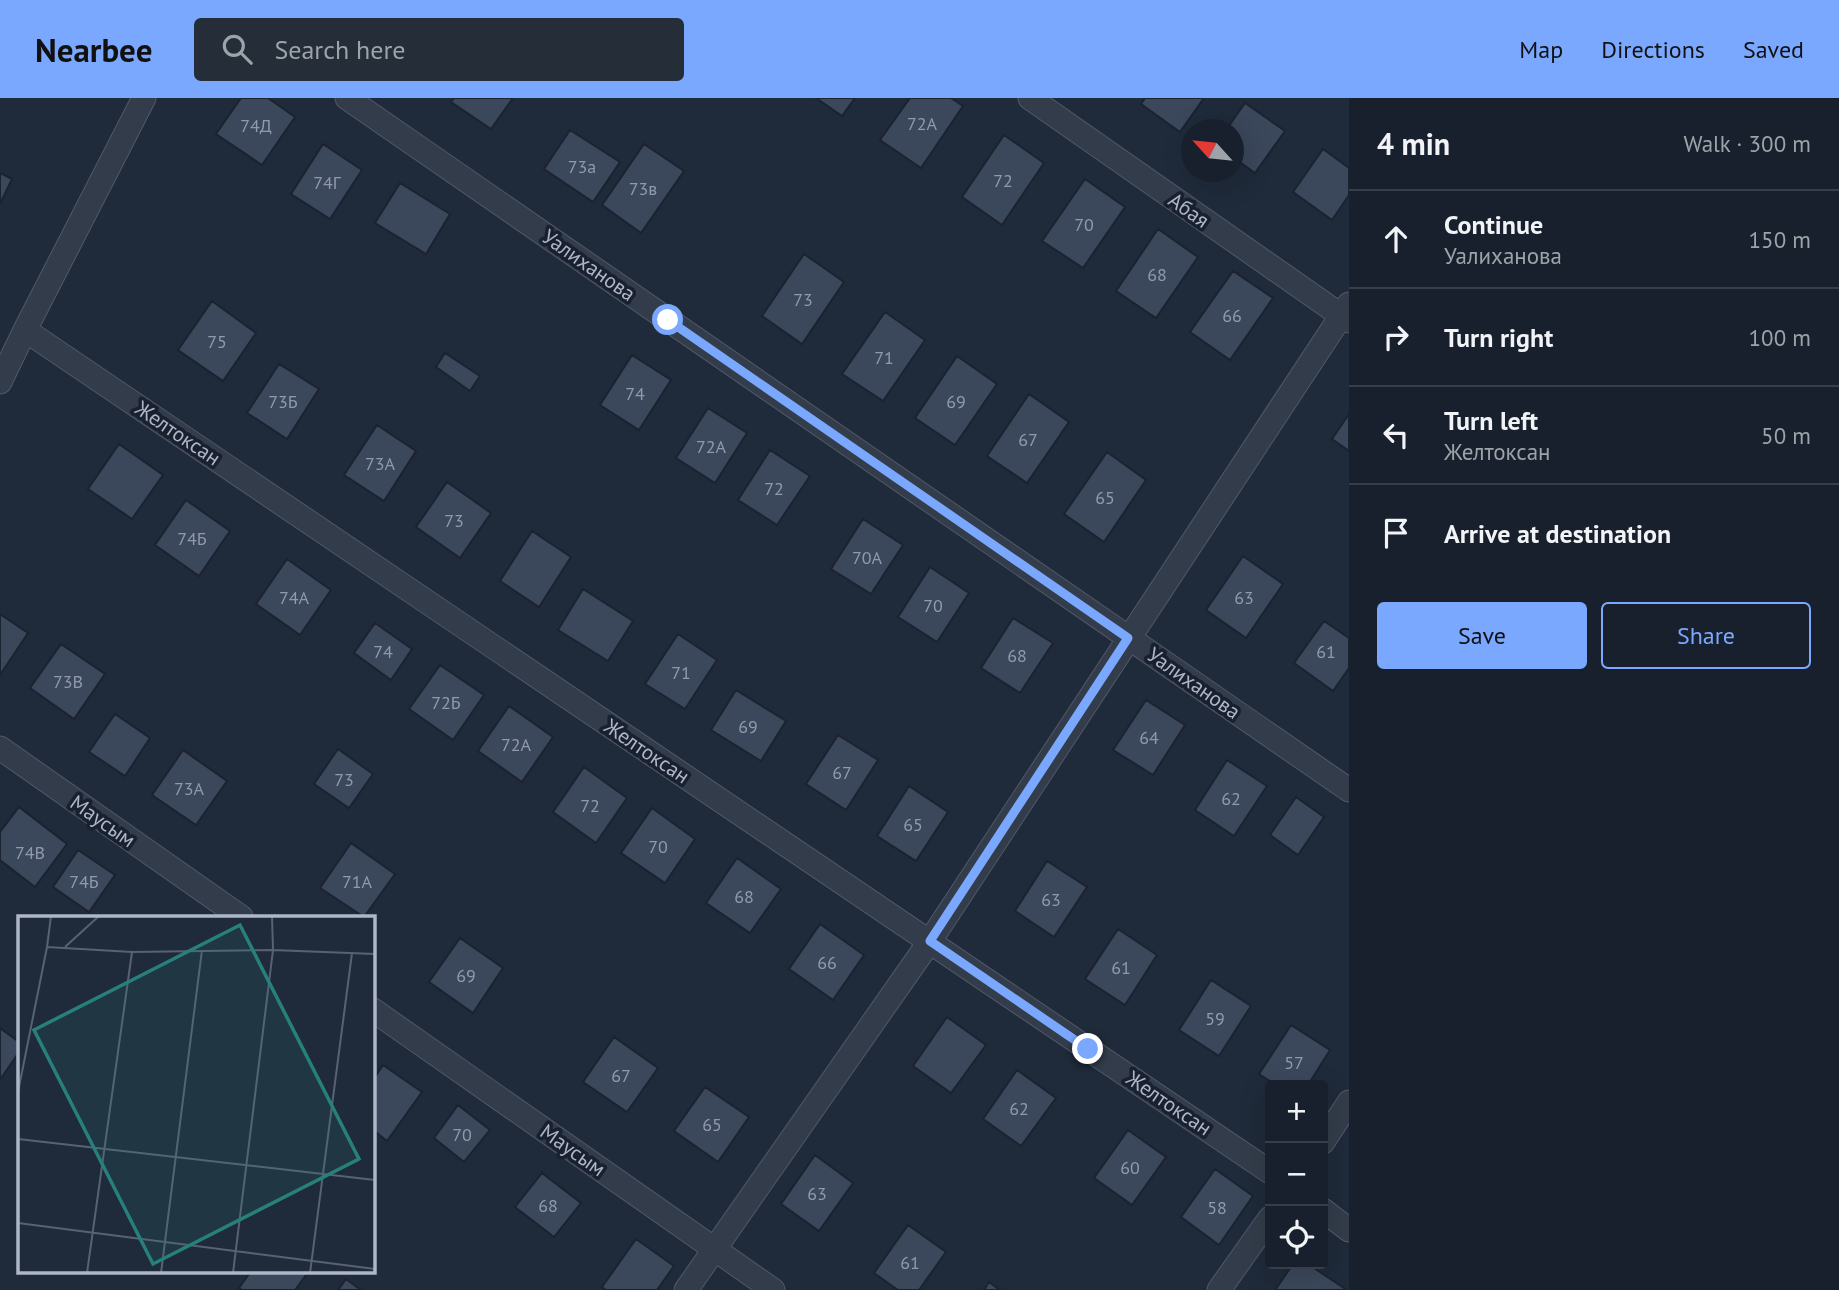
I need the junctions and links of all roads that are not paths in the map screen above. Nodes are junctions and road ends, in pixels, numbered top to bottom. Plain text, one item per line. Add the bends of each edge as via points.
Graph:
1 (144, 98) edge
2 (347, 98) edge
3 (1030, 98) edge
4 (1347, 314) edge
5 (24, 330) junction
6 (0, 383) edge
7 (1128, 638) junction
8 (0, 748) edge
9 (1349, 790) edge
10 (240, 916) edge
11 (930, 941) junction
12 (374, 1011) edge
13 (1349, 1102) edge
14 (1328, 1134) edge
15 (1265, 1168) edge
16 (1328, 1214) edge
17 (1265, 1225) edge
18 (1349, 1230) edge
19 (714, 1249) junction
20 (686, 1290) edge
21 (773, 1290) edge
22 (1219, 1290) edge

1 - 5 street
2 - 7 street, Уалиханова
3 - 4 street, Абая
4 - 7 street
5 - 6 street
5 - 11 street, Желтоксан
7 - 9 street, Уалиханова
7 - 11 street
8 - 10 street, Маусым
11 - 15 street, Желтоксан
11 - 19 street
12 - 19 street, Маусым
13 - 14 street
16 - 18 street
17 - 22 street
19 - 20 street
19 - 21 street, Маусым

